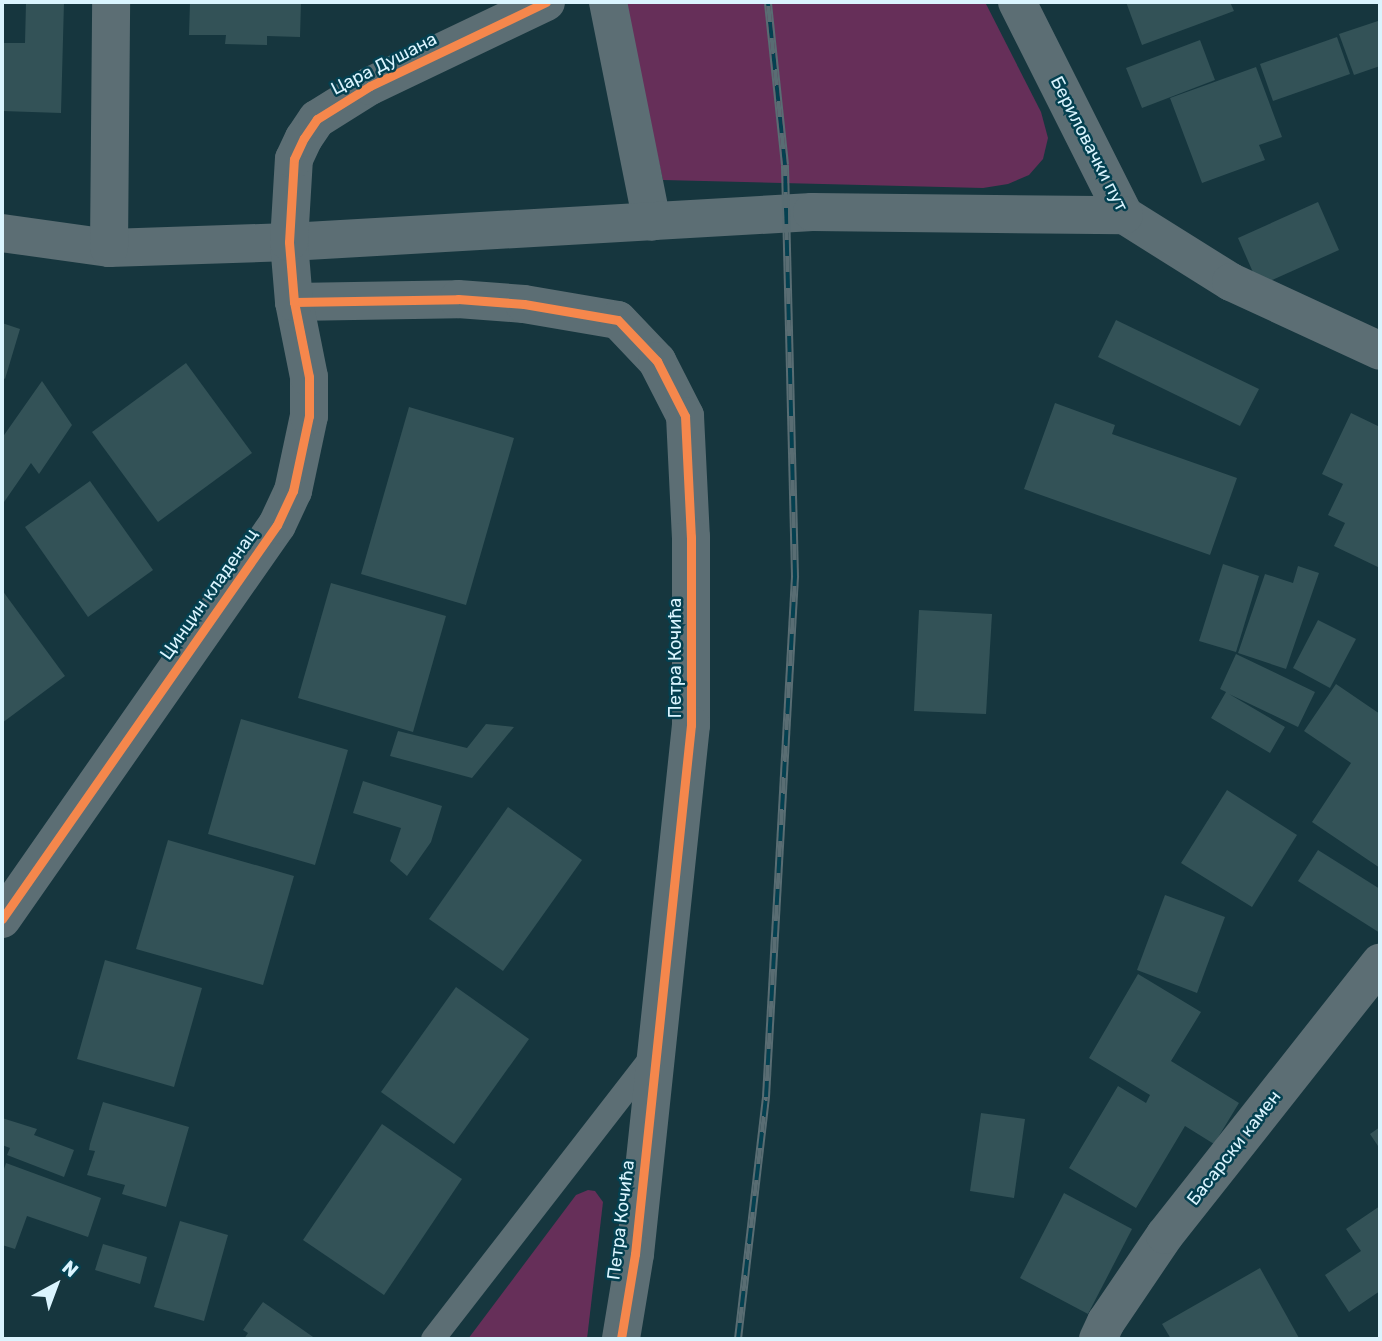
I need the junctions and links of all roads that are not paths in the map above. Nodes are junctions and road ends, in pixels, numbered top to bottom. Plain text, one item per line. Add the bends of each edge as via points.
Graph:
1 (111, 2) edge
2 (546, 2) edge
3 (608, 2) edge
4 (1017, 2) edge
5 (1124, 215) junction
6 (652, 222) junction
7 (2, 233) edge
8 (289, 242) junction
9 (109, 248) junction
10 (294, 302) junction
11 (1380, 351) edge
12 (2, 919) edge
13 (1380, 963) edge
14 (656, 1051) junction
15 (433, 1339) edge
16 (621, 1339) edge
17 (1098, 1339) edge

1 - 9 street
2 - 8 street, Цара Душана via 370,86 317,119 294,159
3 - 6 street
4 - 5 street, Бериловачки пут
5 - 6 street via 813,212
5 - 11 street, Бериловачки пут via 1231,282
6 - 8 street
7 - 9 street
8 - 9 street
8 - 10 street, Цинцин кладенац
10 - 12 street, Цинцин кладенац via 309,377 309,416 293,491 276,526
10 - 14 street, Петра Кочића via 458,299 524,304 618,320 657,360 685,416 691,537 691,725
13 - 17 street, Басарски камен via 1166,1235
14 - 15 lane
14 - 16 street, Петра Кочића via 635,1254

